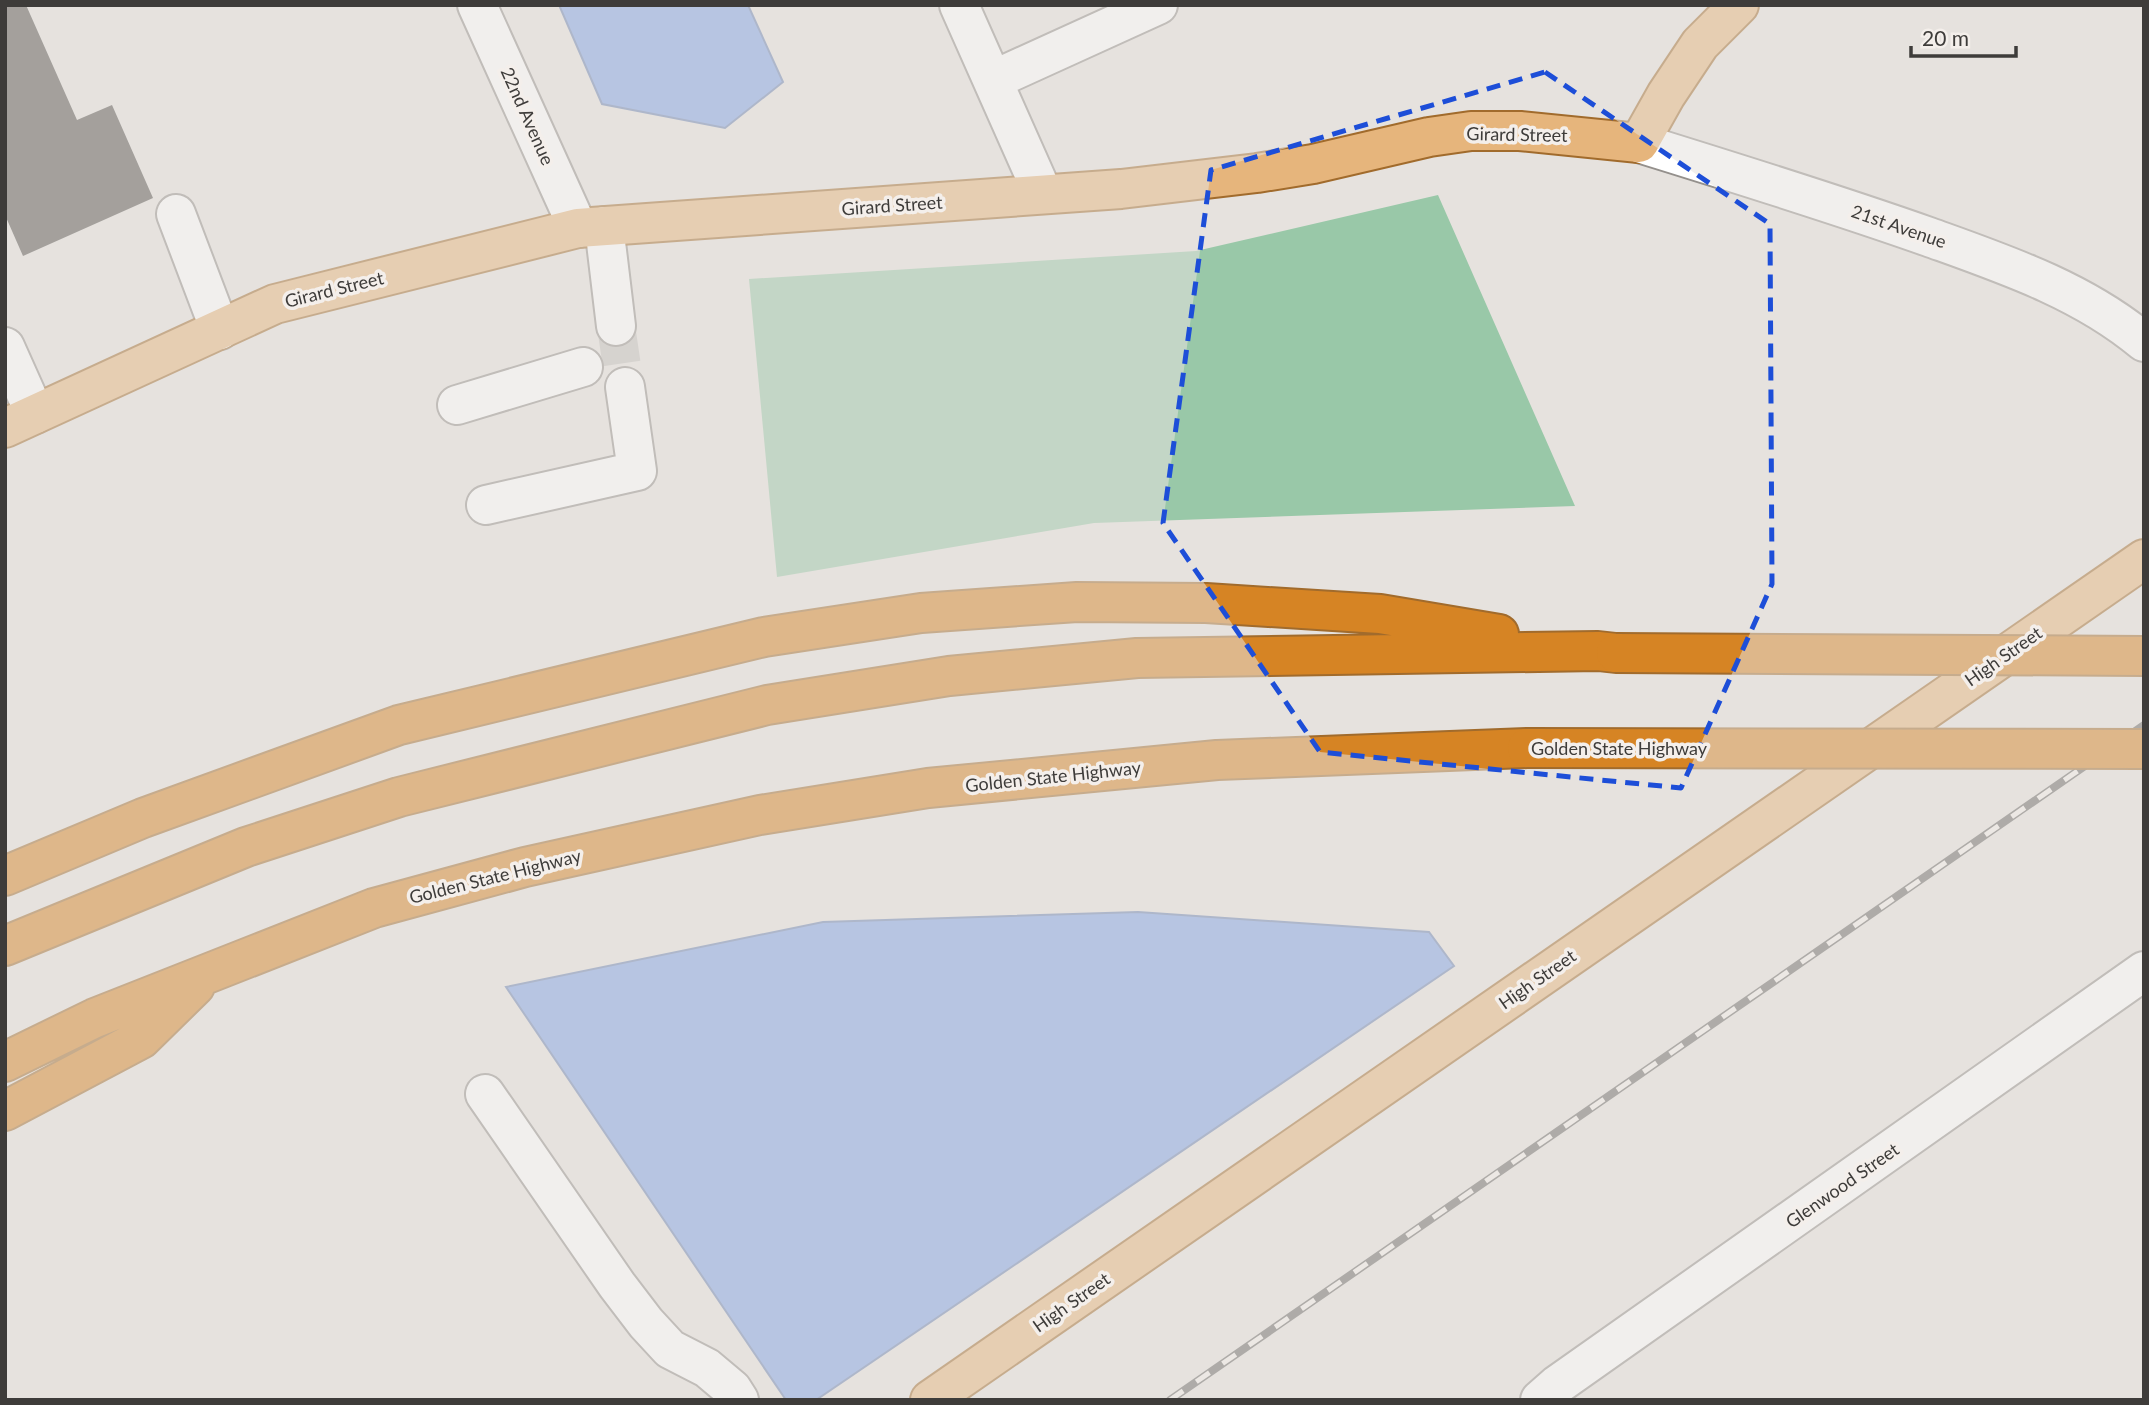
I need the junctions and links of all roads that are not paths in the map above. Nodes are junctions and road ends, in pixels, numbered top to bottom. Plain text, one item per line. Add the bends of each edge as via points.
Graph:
1 (477, 5) edge
2 (959, 5) edge
3 (1158, 5) edge
4 (1739, 5) edge
5 (992, 80) junction
6 (1639, 143) junction
7 (1043, 194) junction
8 (176, 214) dead end
9 (591, 227) junction
10 (616, 326) tunnel mouth
11 (219, 330) junction
12 (2144, 342) edge
13 (5, 347) edge
14 (583, 367) dead end
15 (625, 387) tunnel mouth
16 (457, 405) dead end
17 (20, 421) edge
18 (486, 505) dead end
19 (2144, 559) edge
20 (1607, 652) junction
21 (2144, 656) edge
22 (2144, 749) edge
23 (5, 876) edge
24 (5, 946) edge
25 (2144, 971) edge
26 (206, 975) junction
27 (5, 1062) edge
28 (485, 1094) dead end
29 (5, 1111) edge
30 (739, 1400) edge
31 (930, 1400) edge
32 (1540, 1400) edge

1 - 9 street, 22nd Avenue
2 - 5 street
3 - 5 street
4 - 6 main road via 1700,44
5 - 7 street
6 - 7 main road, Girard Street via 1471,131 1257,173
6 - 12 street, 21st Avenue via 2003,263 2090,303
7 - 9 main road, Girard Street
8 - 11 street
9 - 10 street, 22nd Avenue
9 - 11 main road, Girard Street via 275,304
11 - 17 main road, Girard Street
13 - 17 street
14 - 16 street
15 - 18 street via 637,471
19 - 31 main road, High Street
20 - 21 highway, bridge
20 - 23 highway via 1380,614 1206,603 1077,602 920,613 764,637 399,725 143,818
20 - 24 highway via 1137,658 949,677 767,705 399,797 246,847
22 - 26 highway, Golden State Highway, bridge via 1527,748 1217,760 928,788 760,815 525,867 374,908
25 - 32 street, Glenwood Street
26 - 27 highway, Golden State Highway via 95,1018
26 - 29 highway via 141,1039
28 - 30 street via 646,1323 670,1349 707,1368

